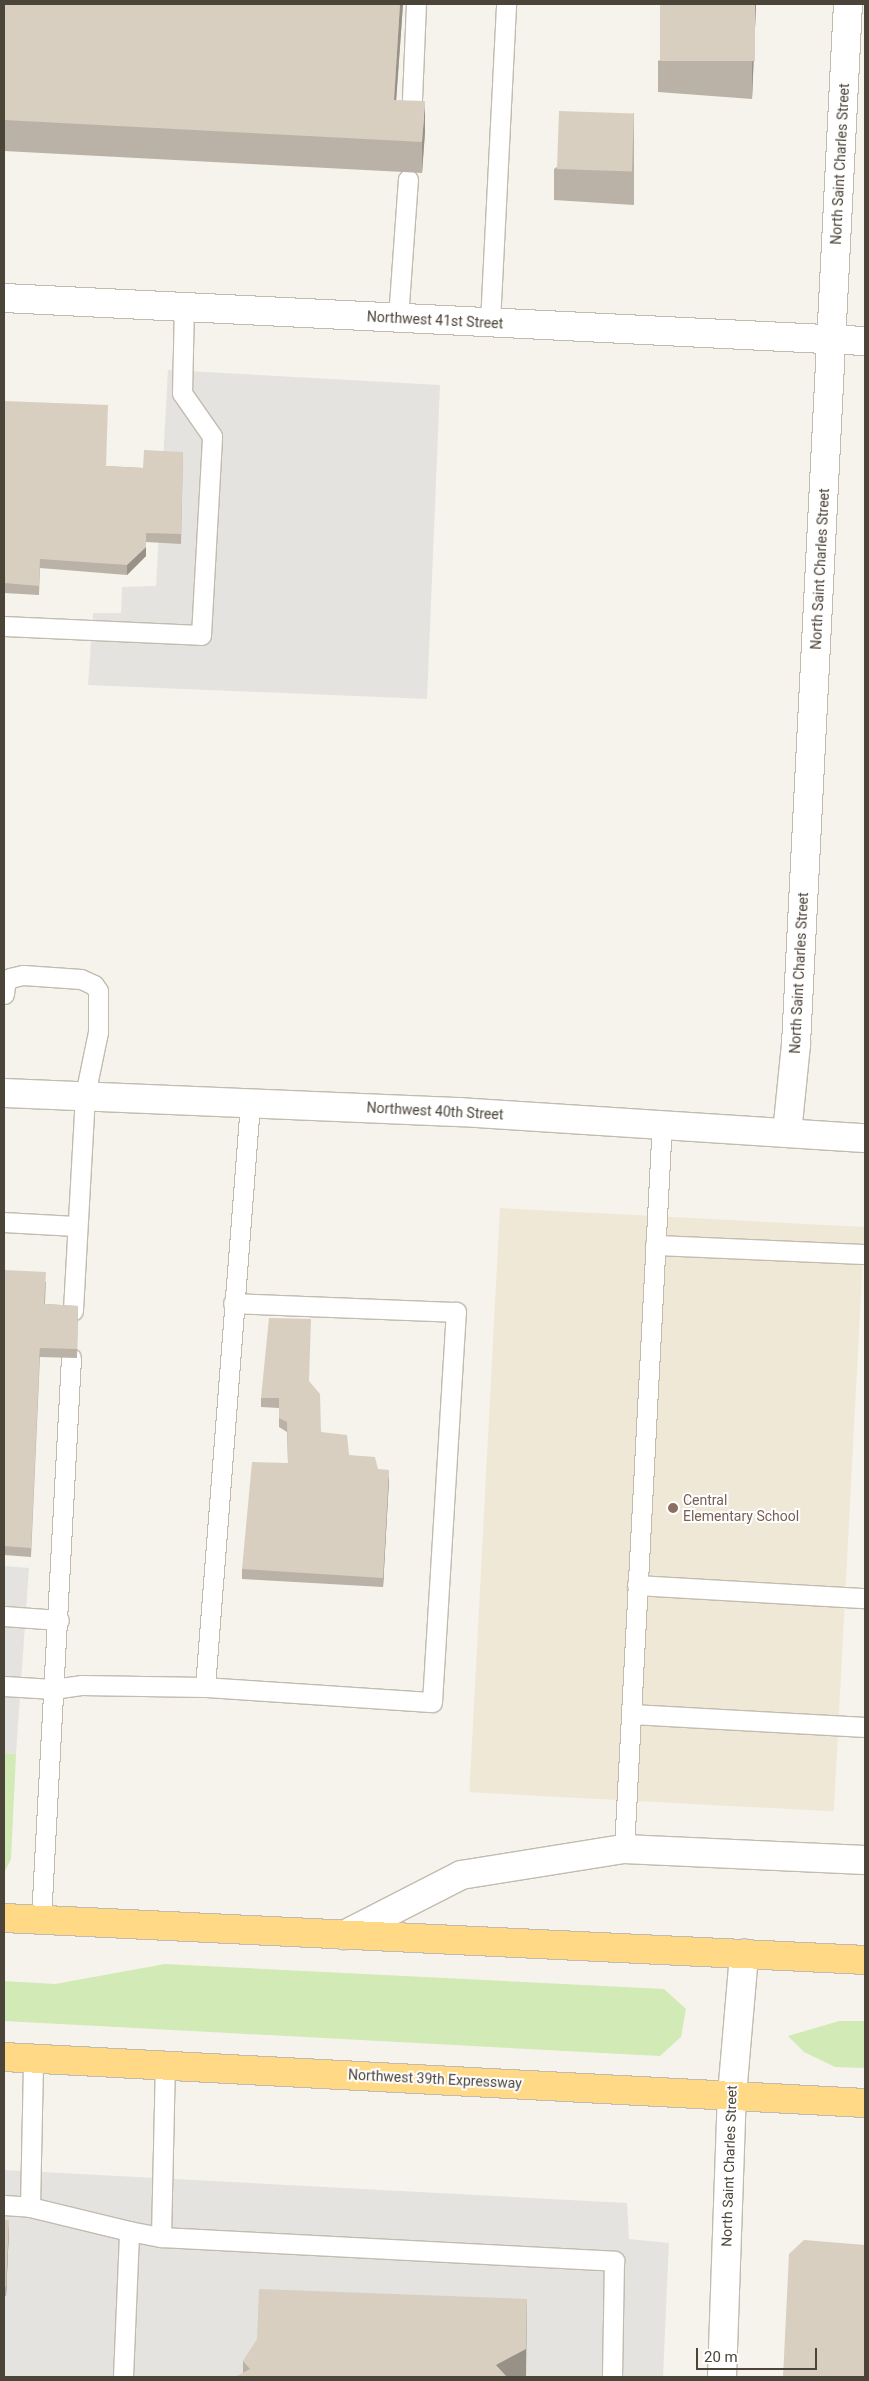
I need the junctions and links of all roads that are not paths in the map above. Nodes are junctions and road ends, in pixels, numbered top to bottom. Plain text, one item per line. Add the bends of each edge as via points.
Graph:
1 (416, 4) edge
2 (506, 4) edge
3 (848, 4) edge
4 (411, 123) edge
5 (408, 178) dead end
6 (4, 298) edge
7 (184, 307) junction
8 (398, 318) junction
9 (490, 322) junction
10 (831, 340) junction
11 (865, 341) edge
12 (4, 626) edge
13 (4, 994) edge
14 (4, 1093) edge
15 (85, 1095) junction
16 (250, 1103) junction
17 (662, 1122) junction
18 (787, 1134) junction
19 (865, 1138) edge
20 (4, 1222) edge
21 (75, 1226) junction
22 (655, 1245) junction
23 (865, 1254) edge
24 (233, 1303) junction
25 (72, 1311) edge
26 (71, 1358) edge
27 (637, 1585) junction
28 (865, 1598) edge
29 (4, 1616) edge
30 (59, 1620) junction
31 (4, 1686) edge
32 (205, 1687) junction
33 (53, 1689) junction
34 (632, 1714) junction
35 (865, 1726) edge
36 (624, 1849) junction
37 (865, 1860) edge
38 (4, 1918) edge
39 (41, 1920) junction
40 (344, 1935) junction
41 (744, 1954) junction
42 (865, 1960) edge
43 (4, 2057) edge
44 (33, 2059) junction
45 (165, 2065) junction
46 (732, 2095) junction
47 (865, 2103) edge
48 (4, 2205) edge
49 (30, 2207) junction
50 (129, 2231) junction
51 (161, 2237) junction
52 (123, 2377) edge
53 (612, 2377) edge
54 (722, 2377) edge

1 - 4 lane
2 - 9 lane
3 - 10 street, North Saint Charles Street
5 - 8 lane
6 - 7 street, Northwest 41st Street
7 - 8 street, Northwest 41st Street
7 - 12 lane via 182,393 212,436 201,635
8 - 9 street, Northwest 41st Street
9 - 10 street, Northwest 41st Street
10 - 11 street, Northwest 41st Street
10 - 18 street, North Saint Charles Street via 796,1044
13 - 15 lane via 5,984 10,978 23,975 58,975 94,985 100,1004
14 - 15 street, Northwest 40th Street
15 - 16 street, Northwest 40th Street
15 - 21 lane
16 - 17 street, Northwest 40th Street
16 - 24 lane
17 - 18 street, Northwest 40th Street
17 - 22 lane
18 - 19 street, Northwest 40th Street
20 - 21 lane
21 - 25 lane
22 - 23 lane
22 - 27 lane
24 - 32 lane
24 - 32 lane via 456,1312 432,1702
26 - 30 lane
27 - 28 lane
27 - 34 lane
29 - 30 lane
30 - 33 lane
31 - 33 lane
32 - 33 lane via 81,1685
33 - 39 lane
34 - 35 lane
34 - 36 lane
36 - 37 street
36 - 40 street via 461,1875
38 - 39 highway
39 - 40 highway
40 - 41 highway
41 - 42 highway
41 - 46 street, North Saint Charles Street
43 - 44 highway, Northwest 39th Expressway
44 - 45 highway, Northwest 39th Expressway
44 - 49 lane
45 - 46 highway, Northwest 39th Expressway
45 - 51 lane
46 - 47 highway, Northwest 39th Expressway
46 - 54 street, North Saint Charles Street
48 - 49 lane
49 - 50 lane
50 - 51 lane
50 - 52 lane
51 - 53 lane via 614,2261

